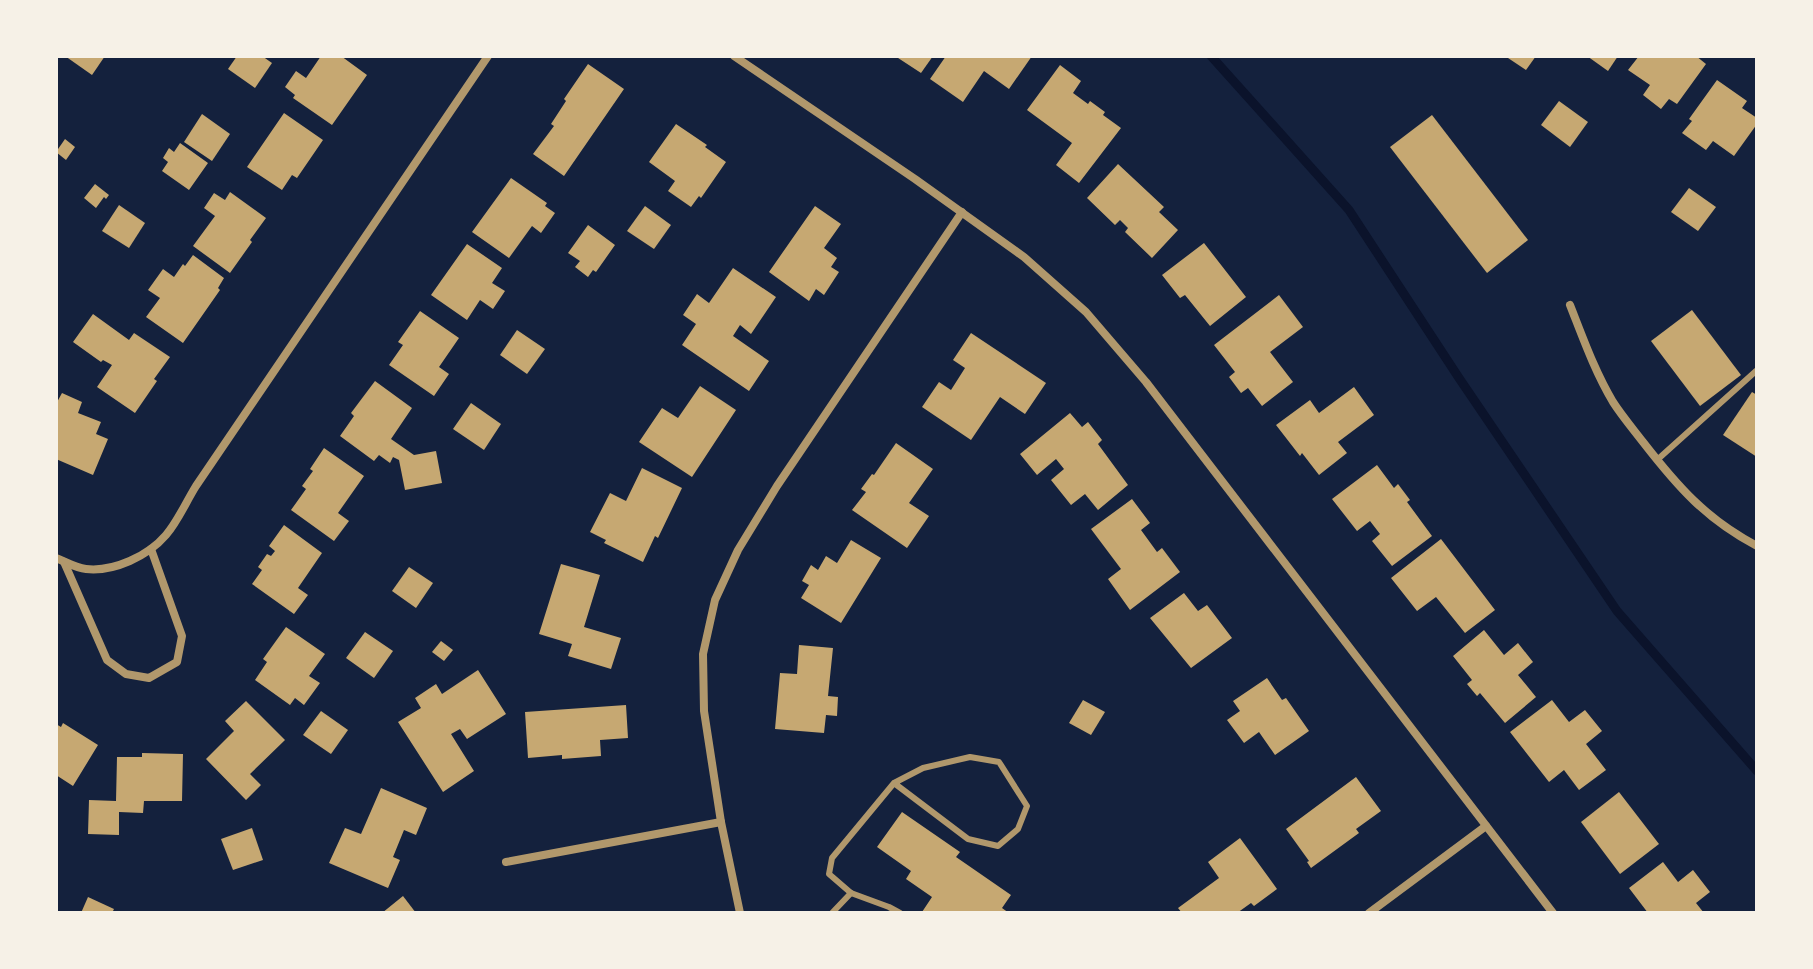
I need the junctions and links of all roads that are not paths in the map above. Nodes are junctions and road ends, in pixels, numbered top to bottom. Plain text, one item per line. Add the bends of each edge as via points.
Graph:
1 (488, 56) edge
2 (734, 56) edge
3 (962, 212) junction
4 (1570, 305) dead end
5 (1756, 372) edge
6 (1657, 460) junction
7 (1757, 545) edge
8 (151, 549) junction
9 (60, 560) edge
10 (894, 783) junction
11 (721, 822) junction
12 (1486, 826) junction
13 (506, 862) dead end
14 (851, 893) junction
15 (740, 913) edge
16 (832, 913) edge
17 (900, 913) edge
18 (1369, 913) edge
19 (1553, 913) edge

1 - 8 street via 167,533
2 - 3 street
3 - 11 street via 777,486 715,600 703,654 704,711
3 - 12 street via 1086,312 1146,382
4 - 6 street via 1613,402
5 - 6 lane
6 - 7 street via 1694,502
8 - 9 street via 102,570
8 - 9 street via 182,636 177,662 149,678 126,674 107,660
10 - 10 lane via 968,839 998,846 1018,829 1027,806 999,762 970,757 923,768
10 - 14 lane via 832,858 829,874
11 - 13 street
11 - 15 street
12 - 18 street
12 - 19 street
14 - 16 lane
14 - 17 lane

